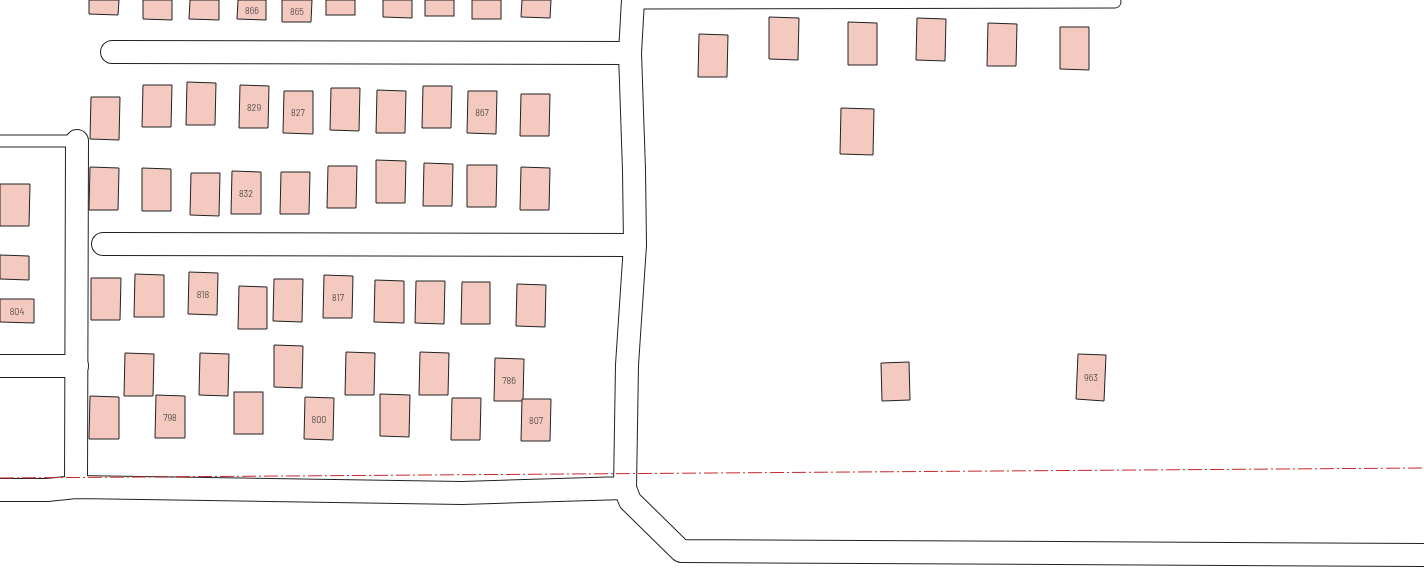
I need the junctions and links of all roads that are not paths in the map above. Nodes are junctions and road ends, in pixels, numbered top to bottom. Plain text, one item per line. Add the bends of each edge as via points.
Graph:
1 (633, 1) edge
2 (1115, 2) dead end
3 (112, 52) dead end
4 (630, 53) junction
5 (0, 141) edge
6 (77, 141) joint
7 (102, 244) dead end
8 (635, 245) junction
9 (0, 366) edge
10 (77, 366) junction
11 (76, 487) junction
12 (625, 488) junction
13 (0, 490) edge
14 (1424, 555) edge

1 - 2 lane
1 - 4 street
3 - 4 street
4 - 8 street
5 - 6 lane
6 - 10 street
7 - 8 street
8 - 12 street via 627,365
9 - 10 street
10 - 11 street
11 - 12 street via 462,493
11 - 13 street
12 - 14 street via 630,501 681,551

